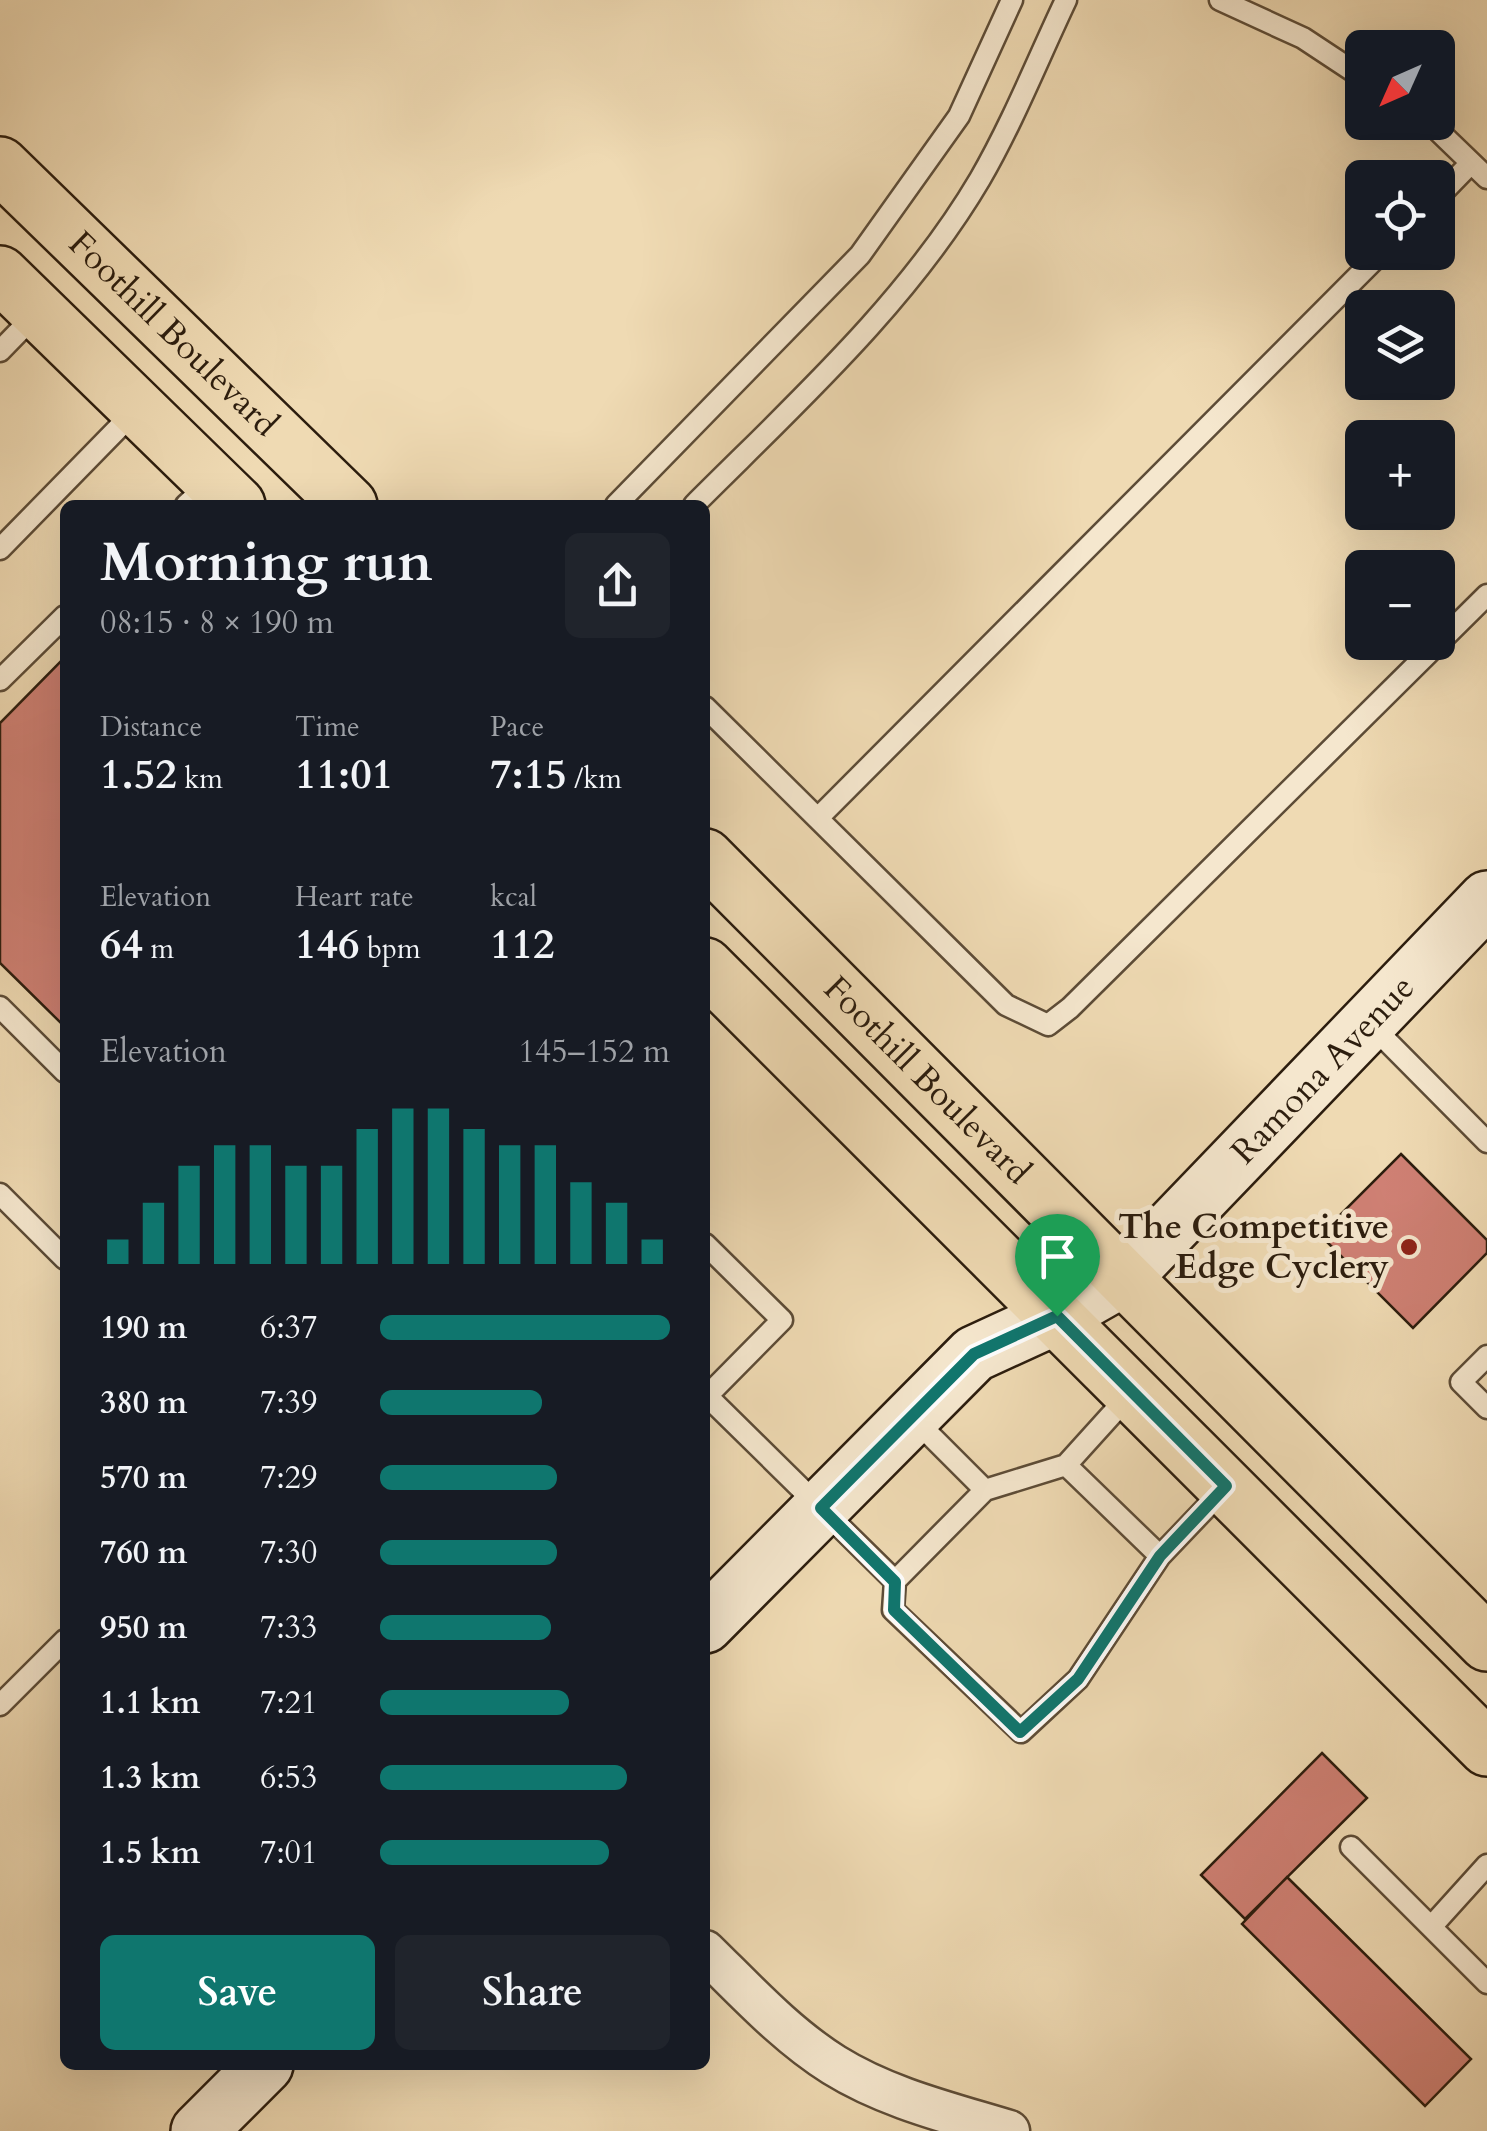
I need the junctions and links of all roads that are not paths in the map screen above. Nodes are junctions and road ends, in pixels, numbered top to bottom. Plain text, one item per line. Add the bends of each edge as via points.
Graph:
1 (1012, 0) edge
2 (1066, 0) edge
3 (1220, 0) edge
4 (1345, 66) edge
5 (1448, 140) edge
6 (0, 165) edge
7 (1479, 170) edge
8 (1455, 185) edge
9 (1364, 270) edge
10 (19, 292) edge
11 (0, 352) edge
12 (138, 408) junction
13 (212, 497) edge
14 (344, 500) edge
15 (621, 500) edge
16 (699, 500) edge
17 (0, 550) edge
18 (1487, 595) edge
19 (60, 621) edge
20 (0, 680) edge
21 (710, 712) edge
22 (818, 818) junction
23 (710, 862) edge
24 (1487, 898) edge
25 (710, 971) edge
26 (0, 1007) edge
27 (1368, 1022) junction
28 (60, 1067) edge
29 (1487, 1142) edge
30 (0, 1194) edge
31 (710, 1249) edge
32 (60, 1254) edge
33 (1122, 1279) junction
34 (1057, 1316) junction
35 (1487, 1356) edge
36 (710, 1391) edge
37 (1133, 1392) junction
38 (710, 1399) edge
39 (1487, 1408) edge
40 (912, 1417) junction
41 (1066, 1465) junction
42 (1226, 1486) junction
43 (985, 1490) junction
44 (821, 1508) junction
45 (1160, 1556) junction
46 (895, 1582) junction
47 (710, 1621) edge
48 (1487, 1643) edge
49 (60, 1645) edge
50 (0, 1705) edge
51 (1487, 1748) edge
52 (1351, 1846) dead end
53 (1487, 1865) edge
54 (1431, 1927) junction
55 (710, 1956) edge
56 (1487, 1983) edge
57 (261, 2070) edge
58 (898, 2115) edge
59 (199, 2131) edge
60 (1009, 2131) edge

1 - 15 lane via 959,116 860,256
2 - 16 lane via 980,179 904,286
3 - 4 lane via 1303,38
5 - 7 lane
6 - 14 main road, Foothill Boulevard
7 - 8 lane
9 - 22 lane
10 - 11 lane
10 - 12 main road
12 - 13 main road
12 - 17 lane
18 - 22 lane via 1048,1025 1006,1005
19 - 20 lane
21 - 22 lane
23 - 33 main road, Foothill Boulevard
24 - 27 street, Ramona Avenue
25 - 34 main road, Foothill Boulevard
26 - 28 lane
27 - 29 lane
27 - 33 street, Ramona Avenue
30 - 32 lane
31 - 36 lane via 782,1320
33 - 34 street, Ramona Avenue
33 - 48 main road, Foothill Boulevard
34 - 37 main road, Foothill Boulevard
34 - 40 street, Ramona Avenue via 974,1354
35 - 39 lane via 1461,1382
37 - 41 lane
37 - 42 main road, Foothill Boulevard
38 - 44 lane
40 - 43 lane
40 - 44 street, Ramona Avenue
41 - 43 lane
41 - 45 lane
42 - 45 lane
42 - 51 main road, Foothill Boulevard
43 - 46 lane
44 - 46 lane
44 - 47 street, Ramona Avenue
45 - 46 lane via 1078,1679 1020,1732 894,1610
49 - 50 lane
52 - 54 lane
53 - 54 lane
54 - 56 lane
55 - 58 street via 774,2019
57 - 59 street
58 - 60 street

